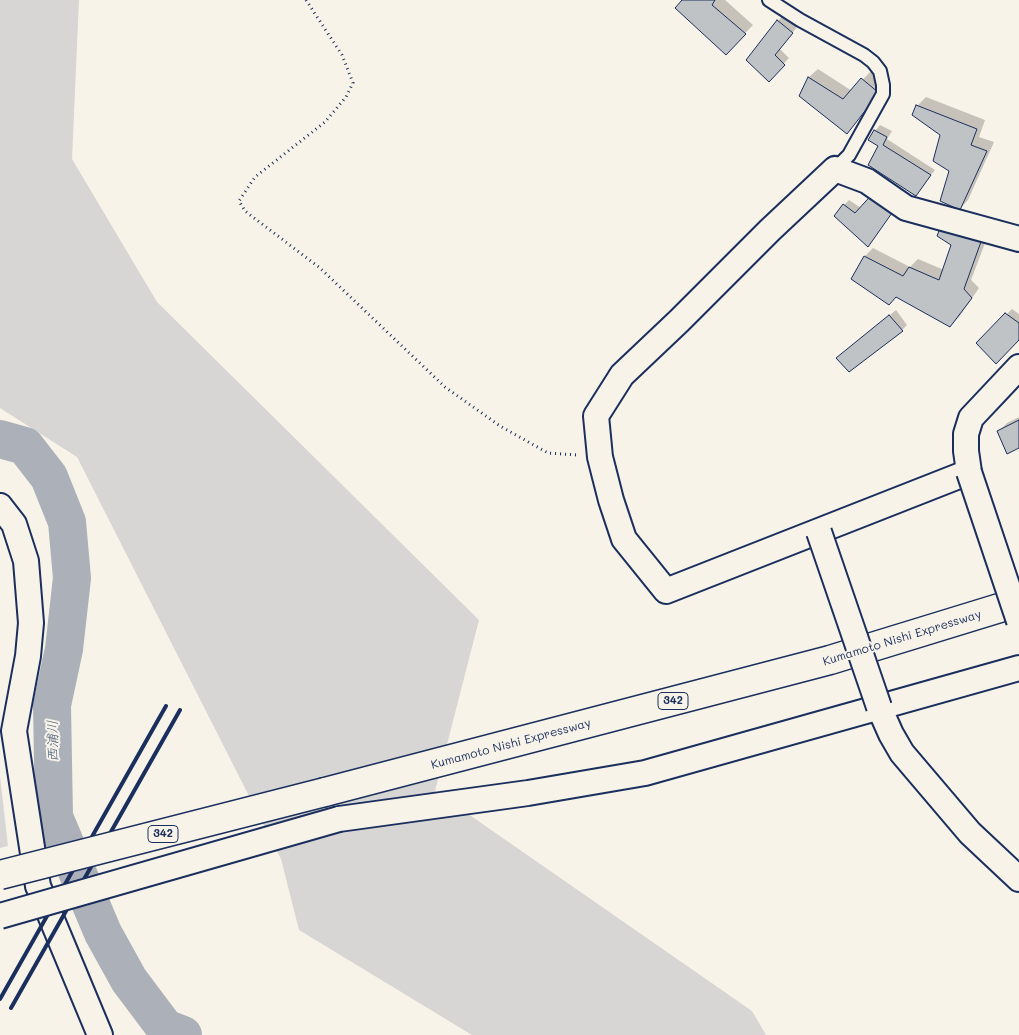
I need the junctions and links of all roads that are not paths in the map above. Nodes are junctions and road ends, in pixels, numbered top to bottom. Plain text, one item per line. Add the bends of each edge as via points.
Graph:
1 (769, 0) edge
2 (836, 169) junction
3 (1019, 239) edge
4 (1019, 367) edge
5 (969, 472) junction
6 (0, 506) edge
7 (819, 532) junction
8 (1019, 602) edge
9 (1019, 621) edge
10 (1019, 668) edge
11 (879, 707) junction
12 (0, 875) edge
13 (1019, 879) edge
14 (0, 916) edge
15 (100, 1035) edge

1 - 2 lane via 864,55 880,71 883,94 849,155
2 - 3 street via 867,181 906,208
2 - 7 street via 622,375 596,416 600,457 624,539 666,591
4 - 5 street via 971,418 966,434
5 - 7 street
5 - 9 street, bridge
6 - 15 street via 14,524 26,561 30,623 28,656 14,731 38,886
7 - 11 street, bridge
8 - 12 highway, Kumamoto Nishi Expressway / 342, bridge via 830,660
10 - 11 street
11 - 13 street via 902,753 970,833
11 - 14 street, bridge via 645,773 339,819

